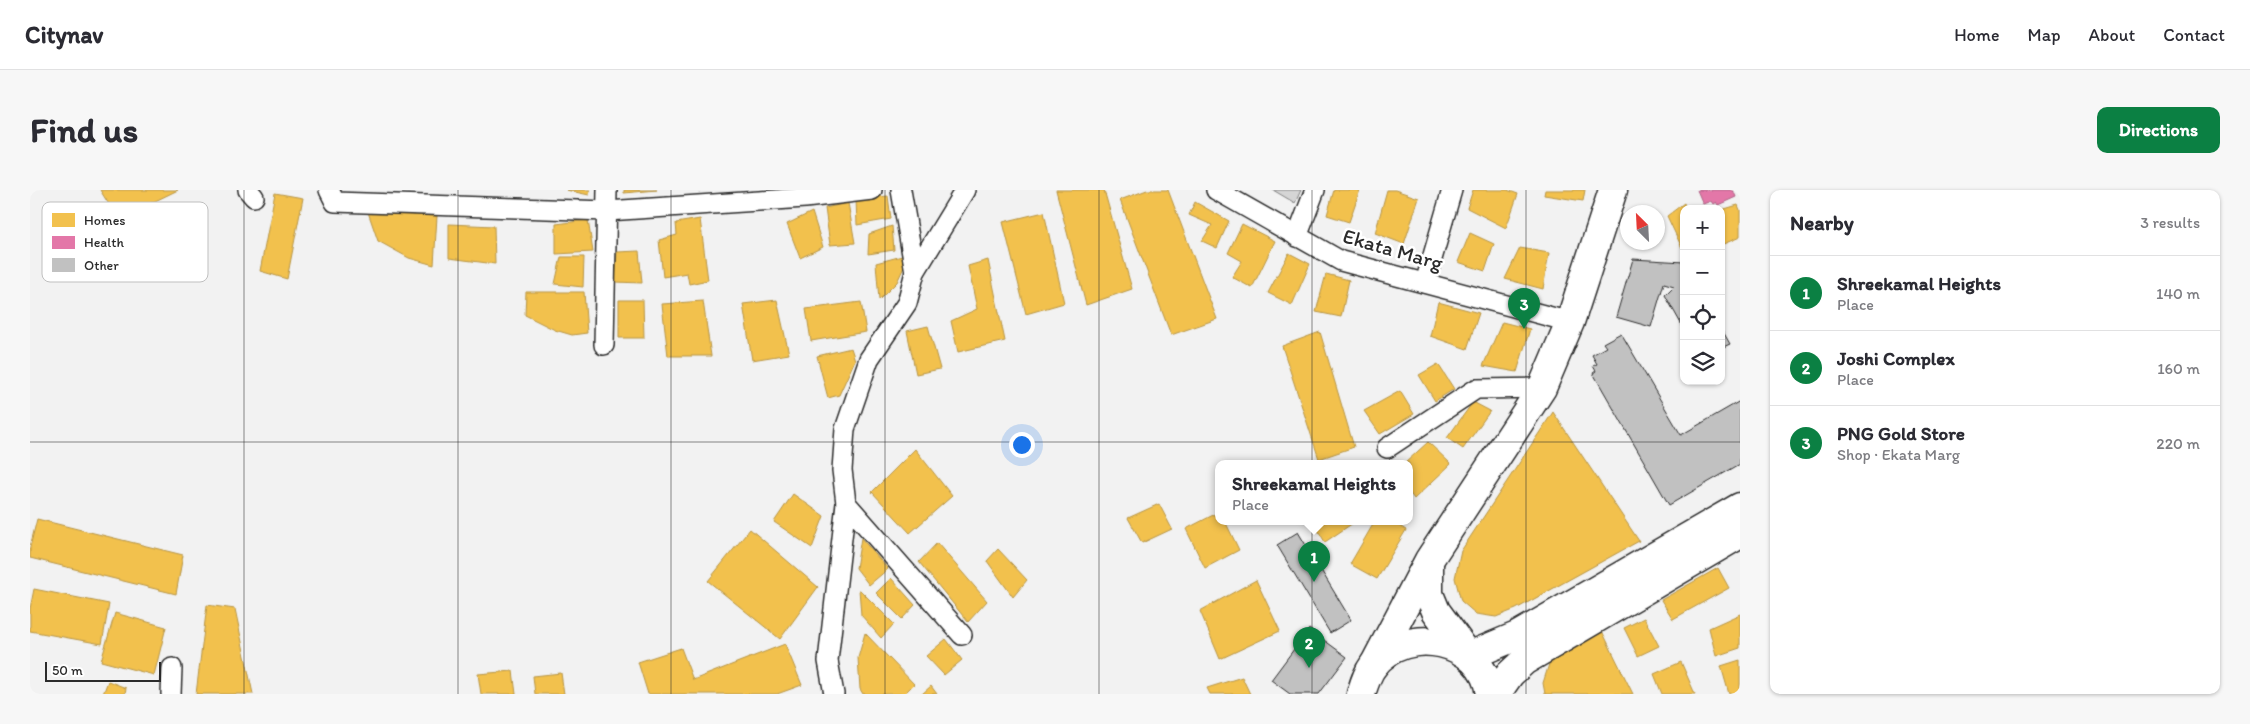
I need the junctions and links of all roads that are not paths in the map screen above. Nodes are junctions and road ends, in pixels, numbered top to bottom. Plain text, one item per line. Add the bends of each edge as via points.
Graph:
1 (329, 190) edge
2 (606, 190) edge
3 (872, 190) edge
4 (901, 190) edge
5 (965, 190) edge
6 (1216, 190) edge
7 (1315, 190) edge
8 (1452, 190) edge
9 (1613, 190) edge
10 (823, 193) edge
11 (710, 197) edge
12 (608, 211) junction
13 (1297, 237) junction
14 (915, 272) junction
15 (1426, 283) junction
16 (1570, 322) junction
17 (604, 345) dead end
18 (1542, 388) junction
19 (1386, 448) dead end
20 (846, 503) junction
21 (1740, 507) edge
22 (1740, 534) edge
23 (1429, 560) junction
24 (962, 636) dead end
25 (1469, 656) junction
26 (1374, 665) junction
27 (172, 668) dead end
28 (171, 694) edge
29 (834, 694) edge
30 (1361, 694) edge
31 (1490, 694) edge
32 (1496, 694) edge

1 - 12 street via 335,202
2 - 12 street
3 - 10 street
4 - 14 street
5 - 14 street
6 - 13 street, Ekata Marg
7 - 13 street
8 - 15 street
9 - 16 main road
10 - 11 street
11 - 12 street
12 - 17 street
13 - 15 street, Ekata Marg via 1341,261
14 - 20 street via 906,303 869,359 845,429 842,470
15 - 16 street, Ekata Marg
16 - 18 main road
18 - 19 street via 1476,389
18 - 23 main road
20 - 24 street
20 - 29 street via 828,661
21 - 25 main road via 1517,636
22 - 32 main road via 1524,661
23 - 25 main road via 1429,594 1436,610
23 - 26 main road
25 - 26 main road via 1451,645 1430,640 1409,642 1390,651
25 - 31 main road via 1489,685
26 - 30 main road
27 - 28 street

